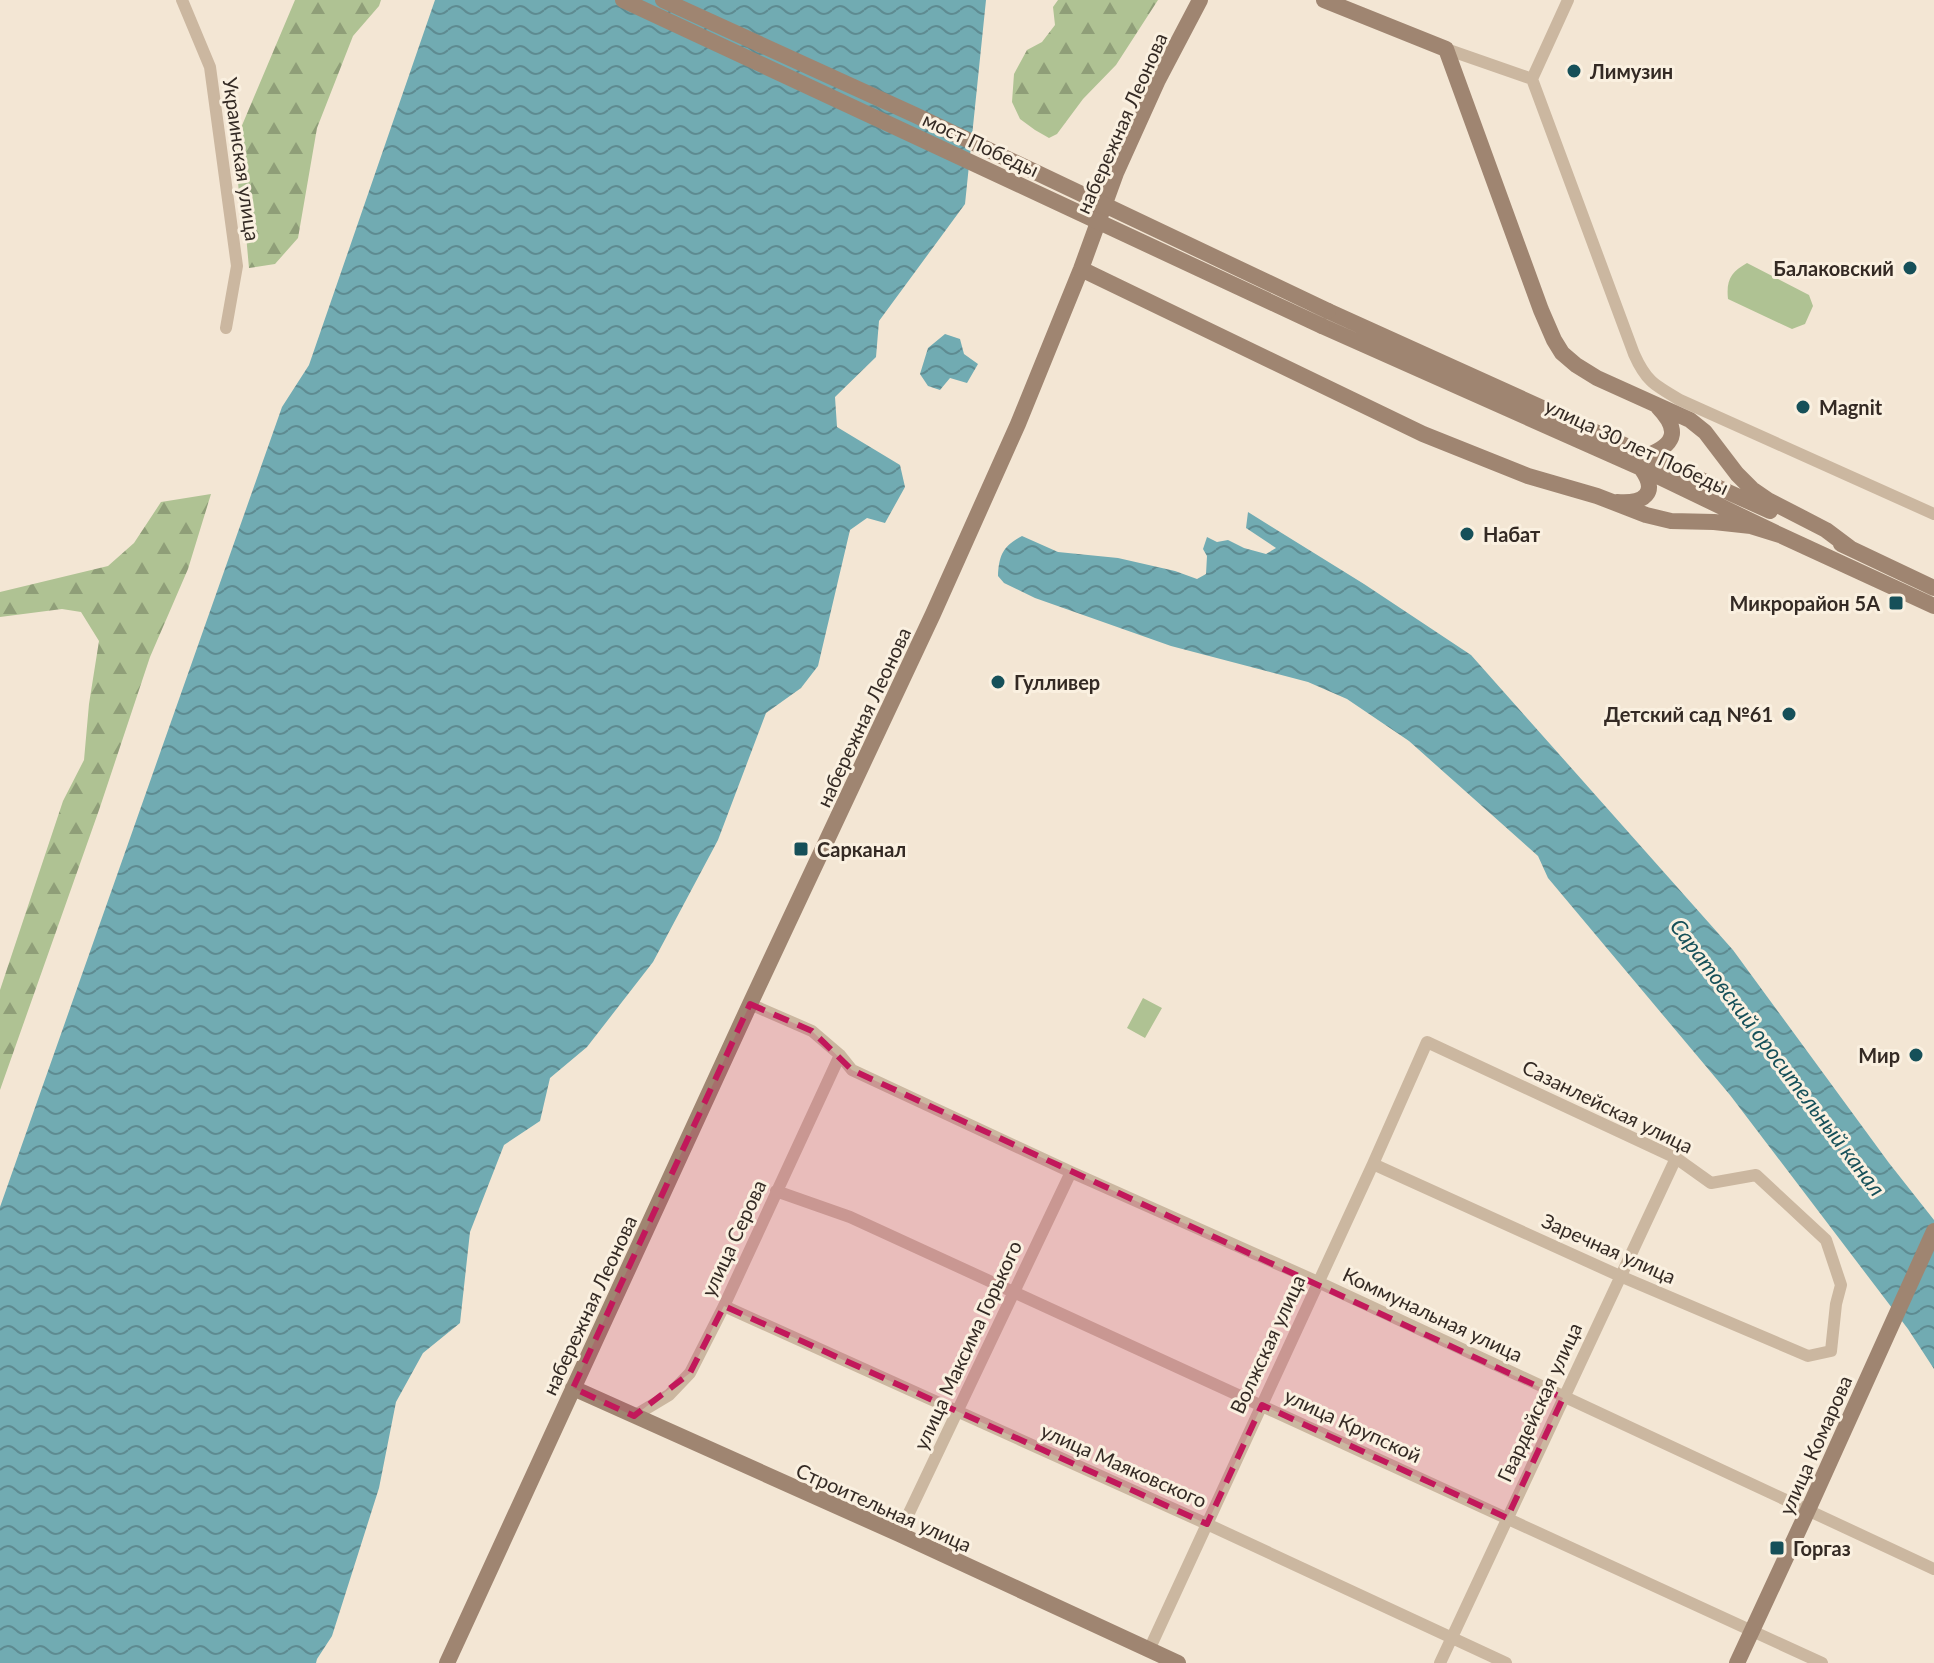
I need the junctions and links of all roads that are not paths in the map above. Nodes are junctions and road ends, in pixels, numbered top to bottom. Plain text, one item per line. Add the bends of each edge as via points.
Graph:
1 (182, 0) edge
2 (623, 0) edge
3 (663, 0) edge
4 (1200, 0) edge
5 (1324, 0) edge
6 (1568, 0) edge
7 (1446, 49) junction
8 (1532, 79) junction
9 (1081, 269) junction
10 (1325, 318) junction
11 (226, 328) dead end
12 (1657, 405) junction
13 (1645, 461) junction
14 (1613, 502) junction
15 (1934, 514) edge
16 (1780, 535) junction
17 (1850, 548) junction
18 (1934, 588) edge
19 (1934, 606) edge
20 (750, 1004) junction
21 (1427, 1042) joint
22 (840, 1055) junction
23 (1676, 1158) junction
24 (1373, 1164) junction
25 (1071, 1172) junction
26 (776, 1191) junction
27 (1934, 1231) edge
28 (1620, 1276) junction
29 (1318, 1282) junction
30 (1015, 1293) junction
31 (724, 1306) junction
32 (1831, 1351) joint
33 (573, 1388) junction
34 (1563, 1398) junction
35 (1262, 1405) junction
36 (957, 1413) junction
37 (634, 1416) junction
38 (1808, 1510) junction
39 (1507, 1518) junction
40 (1207, 1524) junction
41 (899, 1534) junction
42 (1934, 1569) edge
43 (1751, 1631) junction
44 (1451, 1639) junction
45 (1146, 1656) edge
46 (447, 1663) edge
47 (1178, 1663) edge
48 (1440, 1663) edge
49 (1506, 1663) edge
50 (1737, 1663) edge
51 (1822, 1663) edge

1 - 11 street, Украинская улица via 210,67 237,266
2 - 10 main road, мост Победы, bridge
3 - 10 main road, bridge via 915,115
4 - 9 main road, набережная Леонова via 1116,173
5 - 7 main road
6 - 8 street
7 - 8 street
7 - 12 main road via 1554,340 1576,365
8 - 15 street via 1634,354 1648,379 1680,400
9 - 14 main road via 1423,434 1528,476
9 - 20 main road, набережная Леонова via 933,614
10 - 13 main road, улица 30 лет Победы
12 - 13 main road via 1673,430 1667,445
12 - 17 main road via 1705,432 1752,489
13 - 14 main road via 1649,492 1638,501
13 - 16 main road, улица 30 лет Победы
13 - 17 main road
14 - 16 main road via 1671,521 1751,526
16 - 19 main road, улица 30 лет Победы
17 - 18 main road
20 - 22 street, Коммунальная улица via 812,1031
20 - 33 main road, набережная Леонова
21 - 23 street, Сазанлейская улица
21 - 24 street, Волжская улица
22 - 25 street, Коммунальная улица via 852,1070
22 - 26 street, улица Серова
23 - 28 street, Гвардейская улица
23 - 32 street, Сазанлейская улица via 1711,1183 1756,1175 1826,1240 1841,1285
24 - 28 street, Заречная улица
24 - 29 street, Волжская улица
25 - 29 street, Коммунальная улица
25 - 30 street, улица Максима Горького
26 - 30 street, улица Крупской via 850,1217
26 - 31 street, улица Серова
27 - 38 main road, улица Комарова
28 - 32 street, Заречная улица via 1808,1356
28 - 34 street, Гвардейская улица
29 - 34 street, Коммунальная улица
29 - 35 street, Волжская улица
30 - 35 street, улица Крупской
30 - 36 street, улица Максима Горького
31 - 36 street, улица Маяковского
31 - 37 street, улица Серова via 690,1373 669,1395
33 - 37 main road, Строительная улица
33 - 46 main road, набережная Леонова
34 - 38 street, Коммунальная улица
34 - 39 street, Гвардейская улица
35 - 39 street, улица Крупской
35 - 40 street, Волжская улица
36 - 40 street, улица Маяковского
36 - 41 street, улица Максима Горького
37 - 41 main road, Строительная улица
38 - 42 street, Коммунальная улица
38 - 43 main road, улица Комарова
39 - 43 street, улица Крупской
39 - 44 street, Гвардейская улица
40 - 44 street, улица Маяковского
40 - 45 street, Волжская улица
41 - 45 main road, Строительная улица
43 - 50 main road, улица Комарова
43 - 51 street, улица Крупской
44 - 48 street, Гвардейская улица
44 - 49 street, улица Маяковского
45 - 47 main road, Строительная улица

